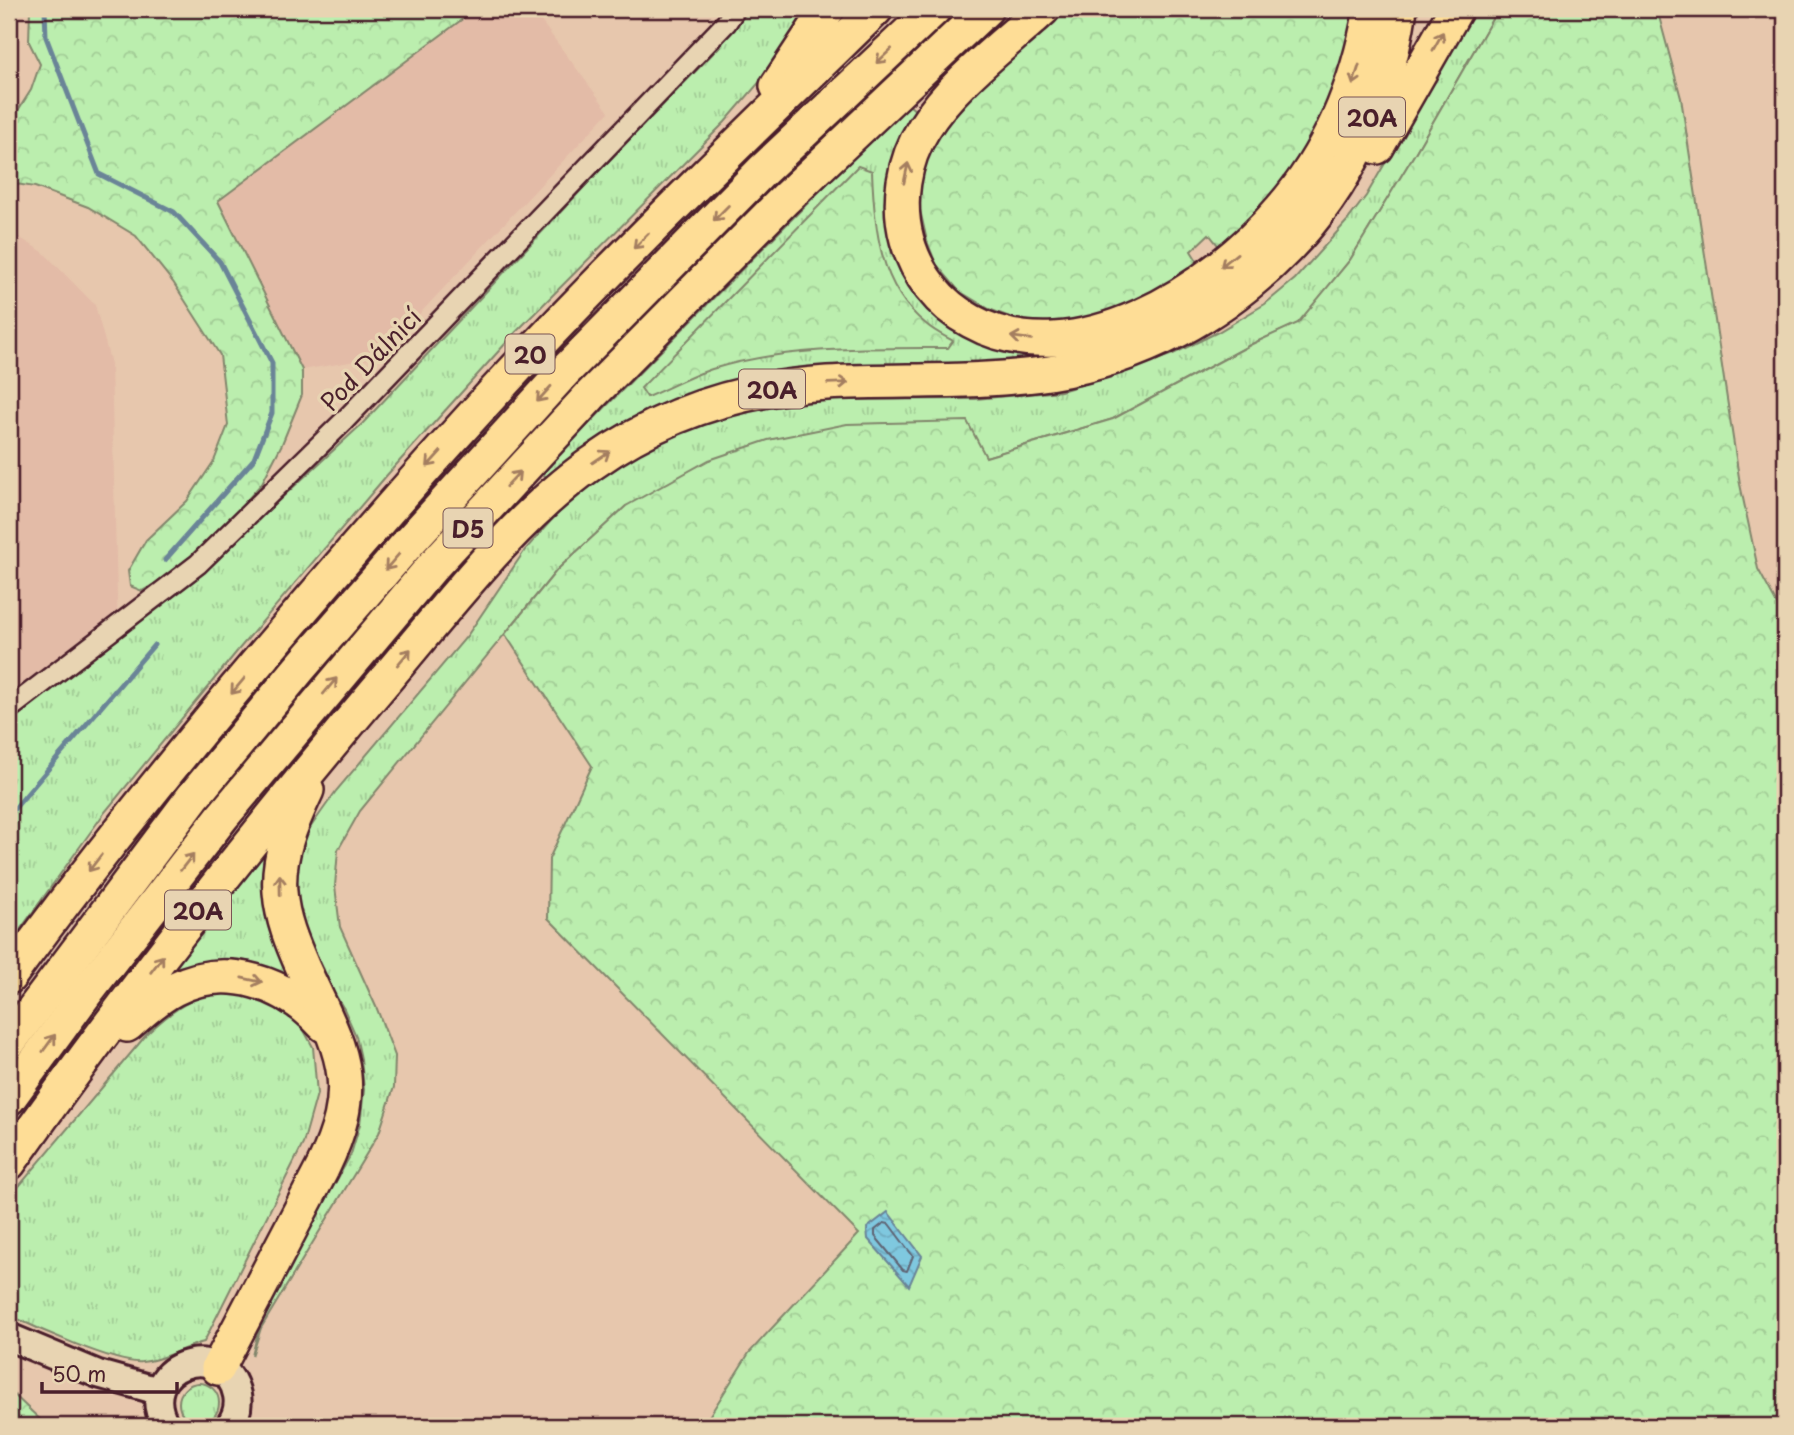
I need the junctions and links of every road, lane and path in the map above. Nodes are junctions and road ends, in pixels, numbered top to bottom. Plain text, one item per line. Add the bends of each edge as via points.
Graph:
1 (735, 9) edge
2 (828, 9) edge
3 (876, 9) edge
4 (934, 9) edge
5 (986, 9) edge
6 (1043, 9) edge
7 (1371, 9) edge
8 (1400, 9) edge
9 (1456, 9) edge
10 (741, 140) junction
11 (1317, 215) junction
12 (9, 709) edge
13 (329, 747) junction
14 (9, 977) edge
15 (336, 1040) junction
16 (9, 1042) edge
17 (71, 1076) junction
18 (9, 1098) edge
19 (9, 1163) edge
20 (9, 1337) edge
21 (218, 1368) junction
22 (159, 1391) junction
23 (233, 1425) edge
24 (166, 1426) edge

1 - 12 street, Pod Dálnicí via 344,421 198,564
2 - 10 highway
3 - 10 highway, 20
4 -> 16 highway, D5 via 762,171 592,343 410,541 193,797
18 -> 5 highway, D5 via 222,817 432,567 590,396 766,218
7 -> 6 highway via 1359,65 1336,124 1302,182 1262,230 1214,272 1158,307 1109,328 1034,339 978,326 935,294 910,251 902,204 909,159 932,116
8 - 11 highway, 20A via 1388,72 1372,118 1349,166
11 -> 9 highway via 1336,207 1354,183
10 -> 14 highway, 20 via 542,342 329,578 129,819
13 -> 11 highway, 20A via 463,588 544,502 644,431 725,399 778,388 1020,377 1113,358 1174,333 1228,300 1276,260
15 -> 13 highway via 291,942 280,889 288,833
17 -> 13 highway, 20A
17 -> 15 highway via 161,996 206,979 239,978 270,985 301,1003
15 - 21 highway via 345,1083 340,1129
17 - 19 highway, 20A
20 - 22 main road via 98,1374
21 - 22 main road via 207,1363 183,1364 172,1370
21 - 23 main road via 235,1387
22 - 24 main road via 157,1404

